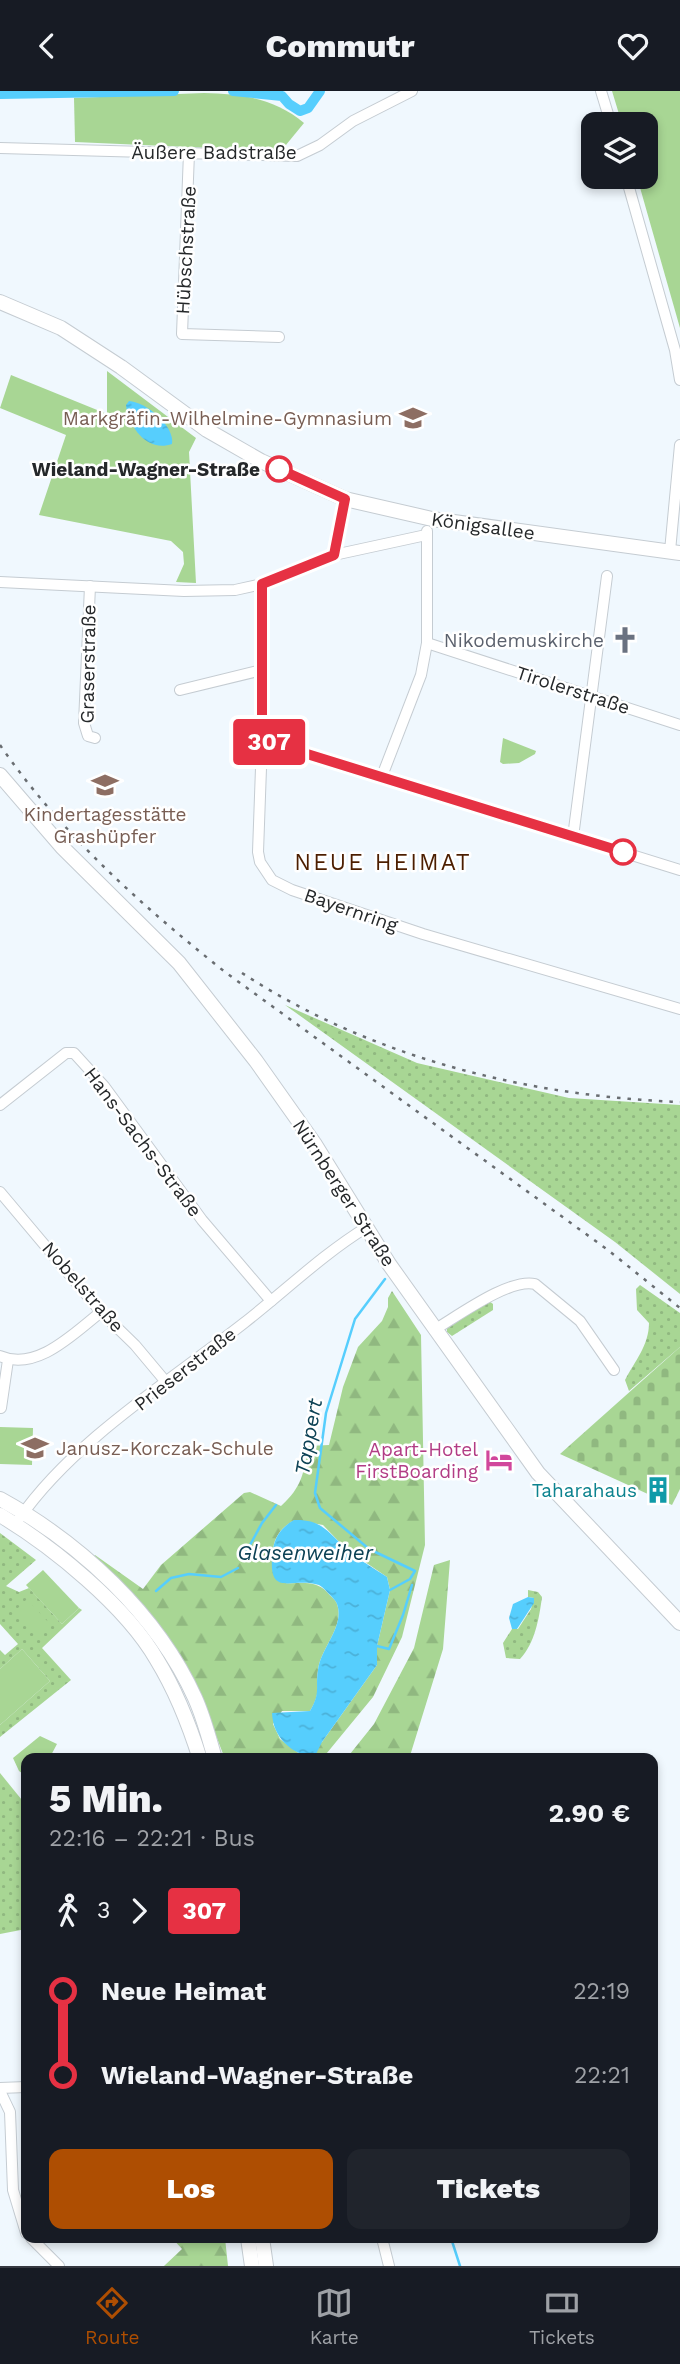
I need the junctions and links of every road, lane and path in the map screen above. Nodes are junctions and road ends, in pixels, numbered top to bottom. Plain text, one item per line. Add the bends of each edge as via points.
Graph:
1 (412, 91) edge
2 (601, 91) edge
3 (607, 112) edge
4 (0, 148) edge
5 (189, 153) junction
6 (629, 189) edge
7 (0, 302) edge
8 (279, 337) dead end
9 (680, 380) edge
10 (680, 445) edge
11 (345, 499) junction
12 (432, 519) junction
13 (426, 535) junction
14 (675, 552) edge
15 (334, 555) junction
16 (607, 576) dead end
17 (0, 582) edge
18 (262, 584) junction
19 (90, 586) junction
20 (426, 643) junction
21 (262, 670) junction
22 (180, 690) dead end
23 (590, 697) junction
24 (680, 725) edge
25 (95, 738) dead end
26 (262, 740) junction
27 (0, 775) edge
28 (382, 776) junction
29 (573, 837) junction
30 (680, 870) edge
31 (680, 1009) edge
32 (0, 1105) edge
33 (0, 1192) edge
34 (368, 1227) junction
35 (271, 1301) junction
36 (101, 1312) junction
37 (434, 1330) junction
38 (4, 1358) edge
39 (614, 1370) dead end
40 (166, 1382) junction
41 (1, 1408) edge
42 (0, 1499) edge
43 (0, 1515) edge
44 (19, 1518) junction
45 (679, 1620) edge
46 (198, 1753) edge
47 (213, 1753) edge
48 (21, 2088) edge
49 (0, 2090) edge
50 (21, 2216) edge
51 (37, 2243) edge
52 (248, 2243) edge
53 (263, 2243) edge
54 (383, 2243) edge
55 (59, 2266) edge
56 (252, 2266) edge
57 (267, 2266) edge
58 (389, 2266) edge

1 - 5 street, Äußere Badstraße via 297,156
2 - 3 street
4 - 5 street, Äußere Badstraße
5 - 8 street, Hübschstraße via 182,334
6 - 9 street
7 - 11 main road via 61,328 207,430 261,461
10 - 14 street
11 - 12 main road, Königsallee
11 - 15 street
12 - 13 street
12 - 14 main road, Königsallee
13 - 15 street, Königsallee
13 - 20 street
15 - 18 street, Königsallee
16 - 23 street
17 - 19 street, Königsallee
18 - 19 street, Königsallee via 204,592
18 - 21 street, Bayernring
19 - 25 street, Graserstraße via 84,723 88,736
20 - 23 street, Tirolerstraße
20 - 28 street via 422,675
21 - 22 street
21 - 26 street, Bayernring
23 - 24 street, Tirolerstraße
23 - 29 street
26 - 28 street
26 - 31 street, Bayernring via 258,852 272,880 405,929
27 - 34 main road, Nürnberger Straße via 62,847 179,963 256,1061
28 - 29 street
29 - 30 street
32 - 35 street, Hans-Sachs-Straße via 66,1053 74,1053 104,1086 202,1220
33 - 36 street, Nobelstraße
34 - 35 street, Prieserstraße
34 - 37 main road, Nürnberger Straße
35 - 40 street, Prieserstraße
36 - 38 street via 43,1354 26,1360
36 - 40 street, Nobelstraße
37 - 39 street via 520,1283 535,1284 580,1321
37 - 45 main road, Nürnberger Straße via 538,1473
38 - 41 street
40 - 44 street, Prieserstraße via 59,1469
42 - 44 main road
43 - 44 main road
44 - 46 main road via 141,1636 179,1702
44 - 47 main road via 82,1556 151,1626 195,1697
48 - 49 street
49 - 50 street via 10,2112 13,2190
51 - 55 street
52 - 56 main road
53 - 57 main road
54 - 58 street

